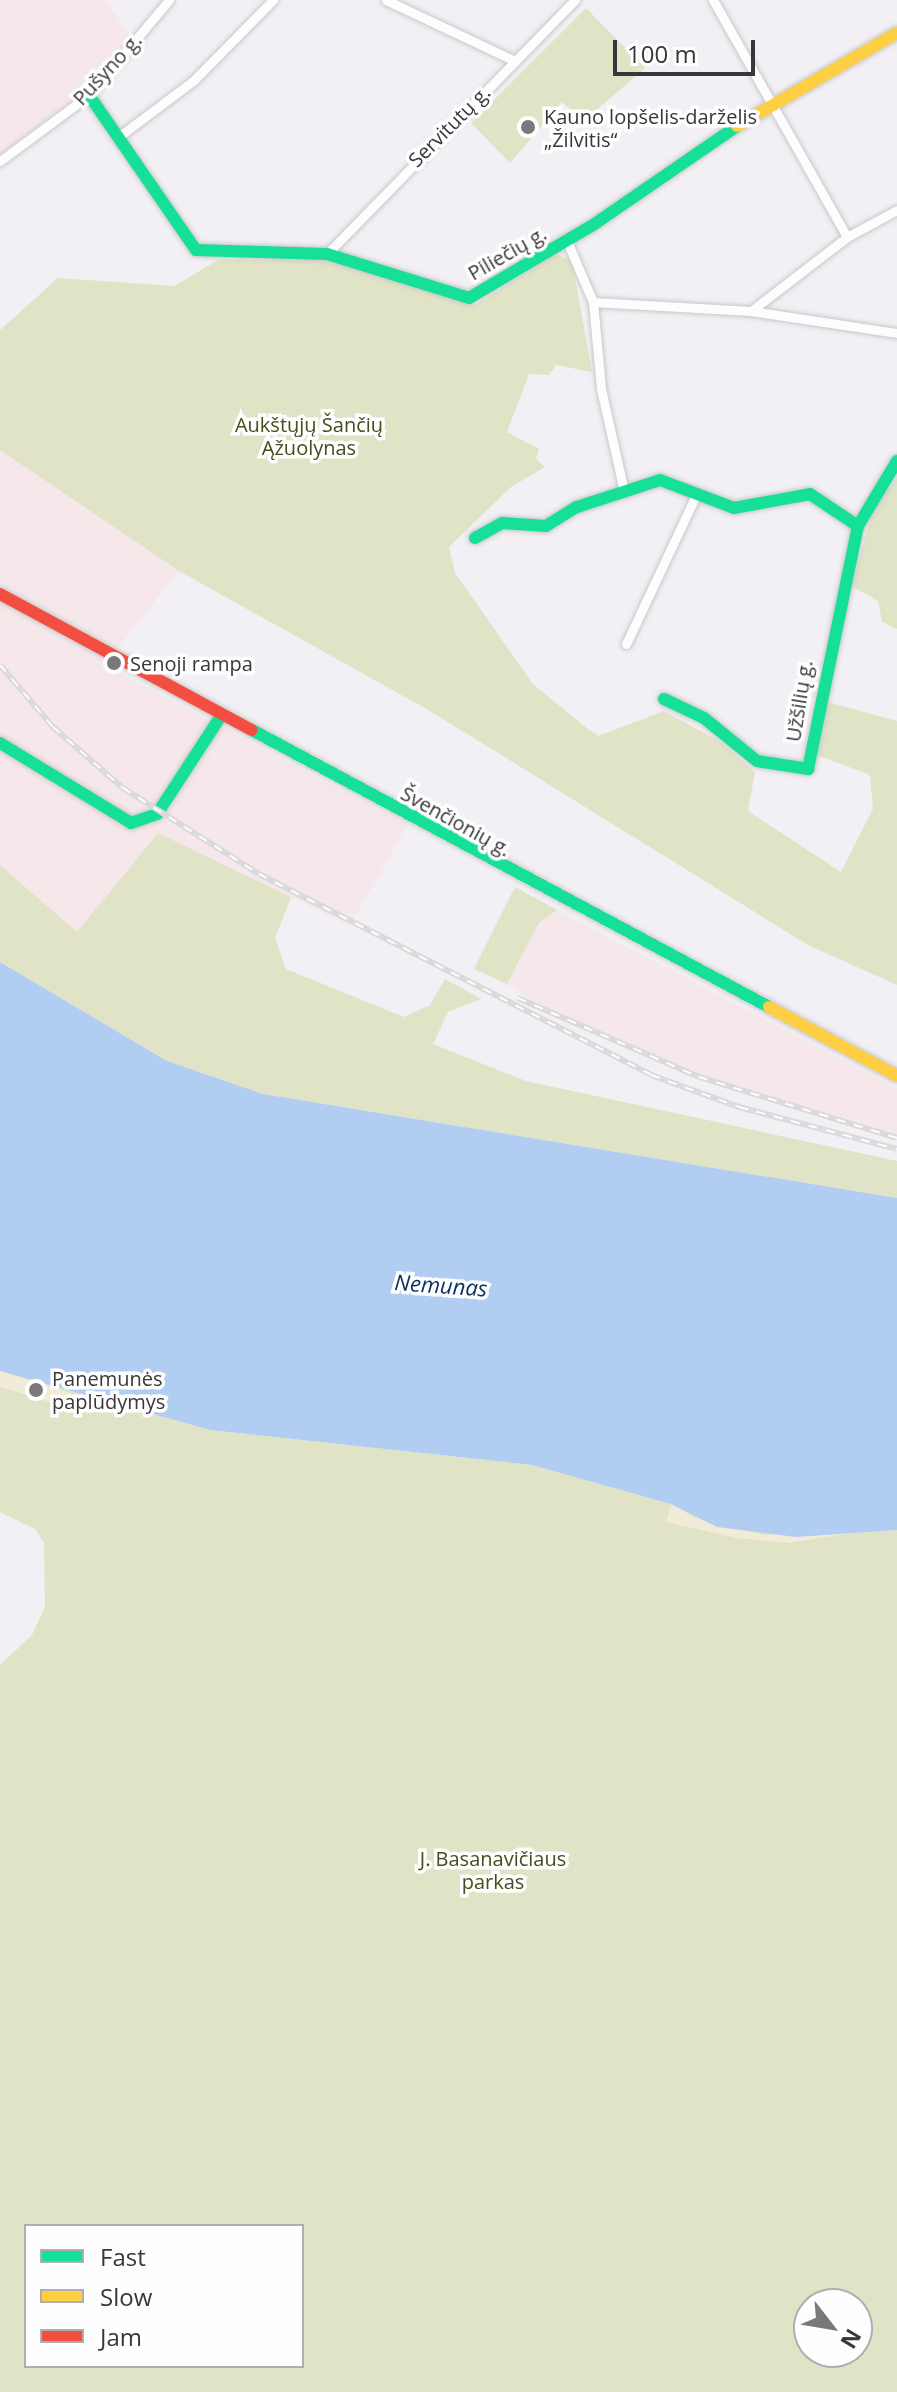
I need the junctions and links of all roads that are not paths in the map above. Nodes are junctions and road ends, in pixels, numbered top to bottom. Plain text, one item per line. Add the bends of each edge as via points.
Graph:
1 (169, 0) edge
2 (273, 0) edge
3 (386, 0) edge
4 (575, 0) edge
5 (713, 0) edge
6 (157, 4) edge
7 (897, 33) edge
8 (515, 61) junction
9 (89, 95) junction
10 (768, 104) junction
11 (121, 135) junction
12 (0, 161) edge
13 (897, 210) edge
14 (847, 237) junction
15 (567, 241) junction
16 (327, 254) junction
17 (593, 302) junction
18 (751, 311) junction
19 (897, 333) edge
20 (897, 461) edge
21 (624, 491) junction
22 (696, 495) junction
23 (858, 526) junction
24 (475, 538) dead end
25 (0, 594) edge
26 (626, 644) dead end
27 (664, 699) dead end
28 (221, 716) junction
29 (0, 743) edge
30 (897, 1076) edge

1 - 6 street, Pušyno g.
2 - 11 street via 193,81
3 - 8 street
4 - 8 street, Servitutų g.
5 - 10 street
6 - 9 street, Pušyno g.
7 - 10 street
8 - 16 street, Servitutų g.
9 - 11 street, Piliečių g.
9 - 12 street, Pušyno g.
10 - 14 street
10 - 15 street
11 - 16 street, Piliečių g. via 196,250
13 - 14 street
14 - 18 street
15 - 16 street, Piliečių g. via 469,298
15 - 17 street, Piliečių g.
17 - 18 street
17 - 21 street, Piliečių g. via 601,389
18 - 19 street
20 - 23 street, Užšilių g.
21 - 22 street via 660,480
21 - 24 street via 546,526 502,523
22 - 23 street via 747,508 803,493
22 - 26 street
23 - 27 street, Užšilių g. via 808,769 757,761 704,718
25 - 28 street, Švenčionių g.
28 - 29 street via 157,814 131,823
28 - 30 street, Švenčionių g.

